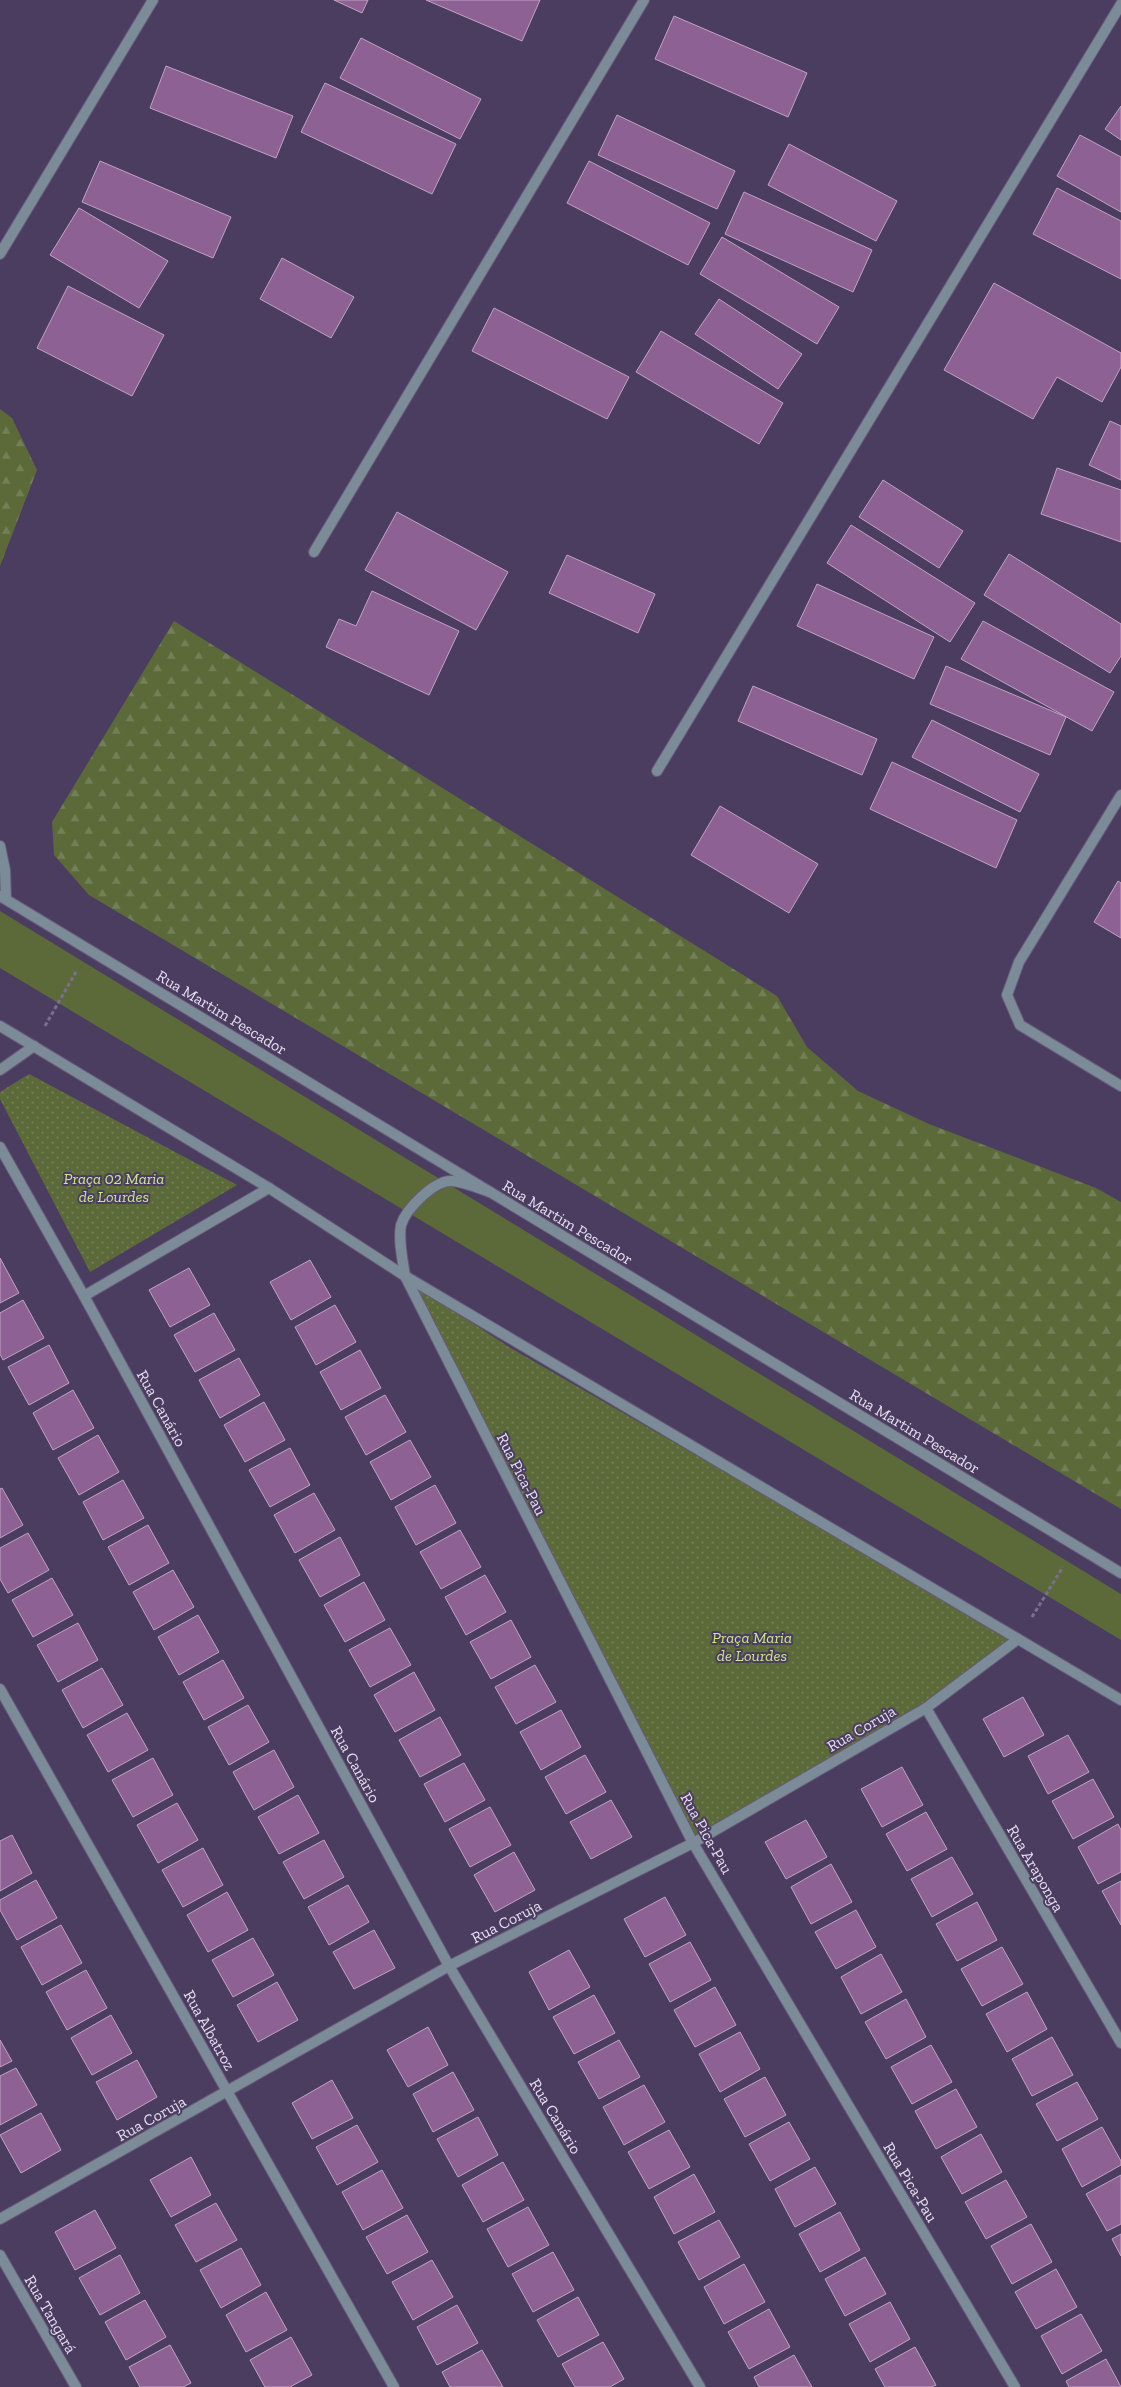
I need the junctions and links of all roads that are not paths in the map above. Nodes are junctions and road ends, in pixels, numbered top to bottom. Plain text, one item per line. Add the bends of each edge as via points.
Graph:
1 (153, 0) edge
2 (644, 0) edge
3 (1121, 4) edge
4 (0, 254) edge
5 (314, 552) dead end
6 (657, 772) dead end
7 (1121, 795) edge
8 (0, 846) edge
9 (3, 898) edge
10 (0, 1026) edge
11 (34, 1046) junction
12 (0, 1070) edge
13 (1121, 1086) edge
14 (0, 1147) edge
15 (269, 1188) junction
16 (490, 1192) junction
17 (404, 1276) junction
18 (84, 1296) junction
19 (1121, 1574) edge
20 (1018, 1639) junction
21 (0, 1689) edge
22 (1121, 1700) edge
23 (926, 1708) junction
24 (693, 1844) junction
25 (449, 1966) junction
26 (1121, 2043) edge
27 (228, 2092) junction
28 (0, 2219) edge
29 (0, 2255) edge
30 (76, 2387) edge
31 (394, 2387) edge
32 (700, 2387) edge
33 (1015, 2387) edge

1 - 4 street
2 - 5 street
3 - 6 street
7 - 13 street via 1019,962 1007,995 1020,1026
8 - 9 street via 5,870
9 - 16 street, Rua Martim Pescador
10 - 11 street
11 - 12 street
11 - 15 street
14 - 18 street, Rua Canário
15 - 17 street
15 - 18 street
16 - 17 street via 451,1181 433,1186 420,1197 401,1225
16 - 19 street, Rua Martim Pescador
17 - 20 street
17 - 24 street, Rua Pica-Pau
18 - 25 street, Rua Canário
20 - 22 street
20 - 23 street, Rua Coruja
21 - 27 street, Rua Albatroz
23 - 24 street, Rua Coruja
23 - 26 street, Rua Araponga
24 - 25 street, Rua Coruja
24 - 33 street, Rua Pica-Pau
25 - 27 street, Rua Coruja
25 - 32 street, Rua Canário
27 - 28 street, Rua Coruja
27 - 31 street, Rua Albatroz
29 - 30 street, Rua Tangará

